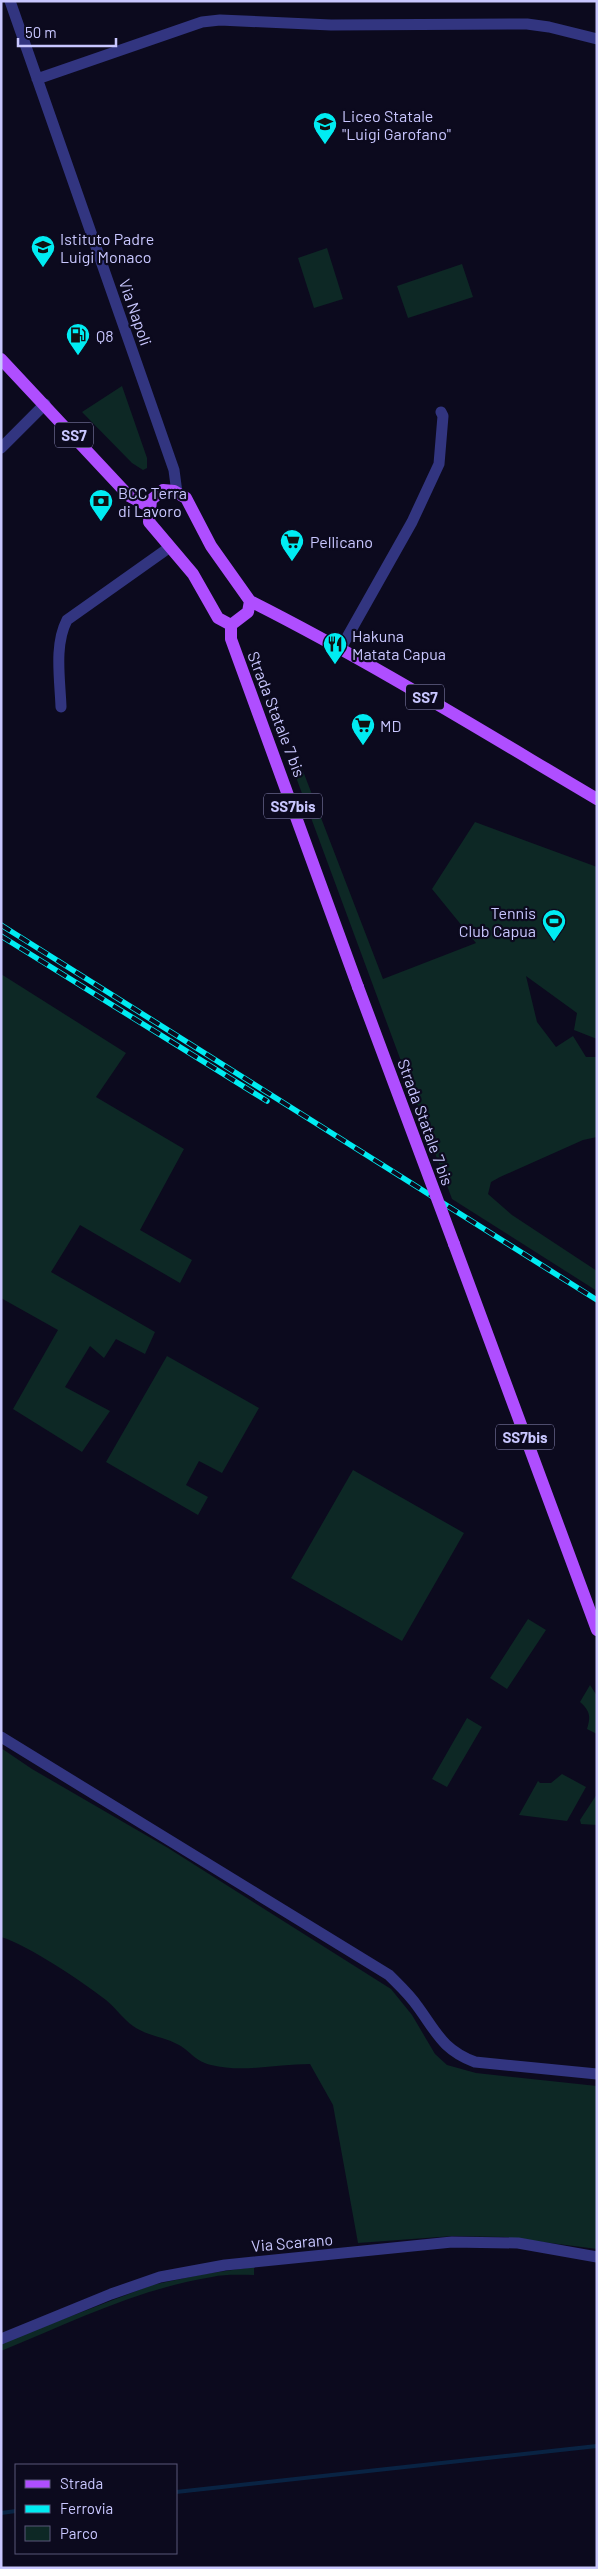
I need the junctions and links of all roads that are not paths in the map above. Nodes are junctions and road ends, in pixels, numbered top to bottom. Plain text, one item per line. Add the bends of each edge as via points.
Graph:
1 (10, 1) edge
2 (597, 39) edge
3 (37, 79) junction
4 (1, 359) edge
5 (45, 404) junction
6 (441, 412) dead end
7 (1, 448) edge
8 (177, 493) junction
9 (150, 507) junction
10 (170, 547) junction
11 (250, 601) junction
12 (231, 624) junction
13 (341, 648) junction
14 (61, 707) dead end
15 (597, 800) edge
16 (597, 1630) edge
17 (1, 1737) edge
18 (597, 2074) edge
19 (597, 2257) edge
20 (1, 2338) edge

1 - 3 street, Via Napoli
2 - 3 street via 527,24 331,25 220,20 202,22
3 - 8 street, Via Napoli via 174,470
4 - 5 main road, SS7
5 - 7 street
5 - 9 main road, SS7 via 130,496
6 - 13 street via 439,464 412,522
8 - 9 main road via 163,490 152,500
8 - 11 main road, SS7 via 186,498 211,546
9 - 10 main road via 149,522
10 - 12 main road via 193,574 218,618
10 - 14 street via 67,620 61,631
11 - 12 main road via 248,612
11 - 13 main road, SS7
12 - 16 main road, Strada Statale 7 bis / SS7bis, bridge via 231,639
13 - 15 main road, SS7
17 - 18 street via 389,1975 417,2005 443,2044 458,2056 476,2062
19 - 20 street, Via Scarano via 518,2243 452,2242 225,2265 160,2277

